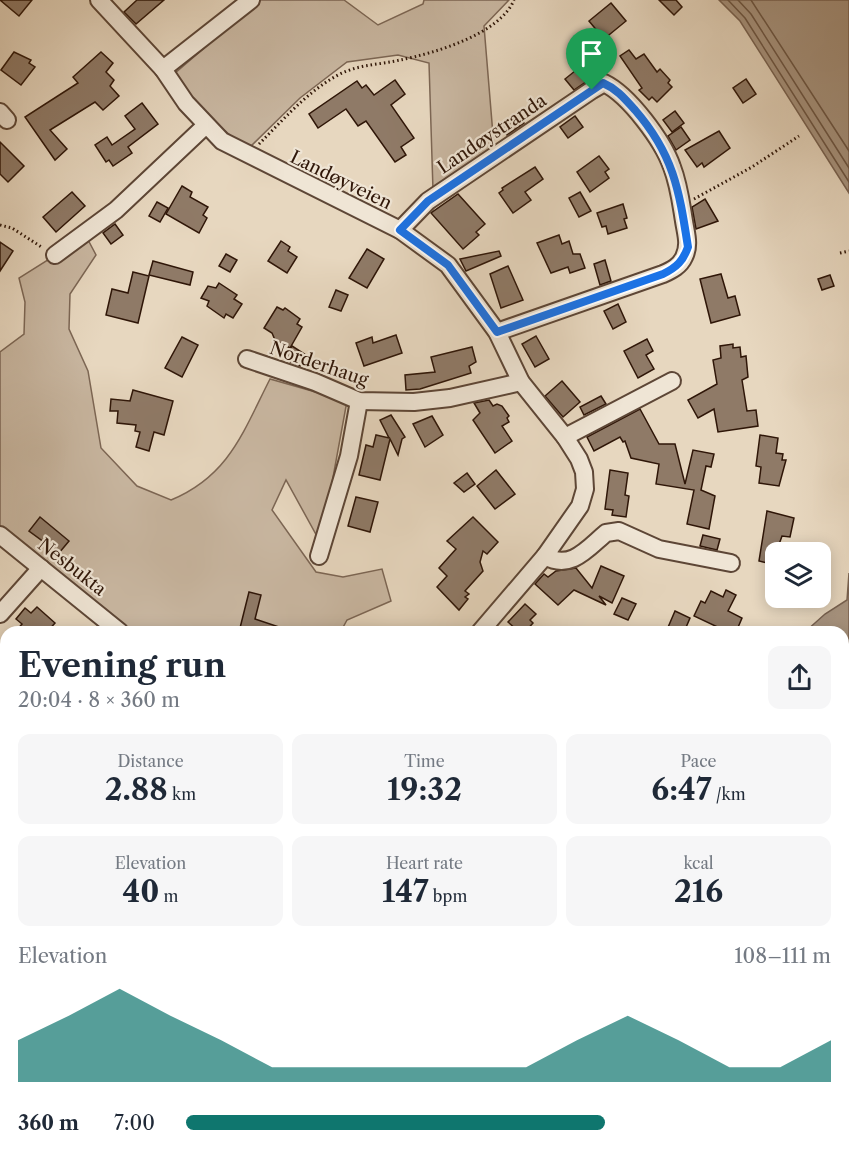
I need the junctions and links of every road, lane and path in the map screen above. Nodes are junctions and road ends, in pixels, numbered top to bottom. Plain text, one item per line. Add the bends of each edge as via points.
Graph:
1 (99, 0) edge
2 (251, 0) edge
3 (514, 0) edge
4 (163, 69) junction
5 (205, 126) junction
6 (799, 136) dead end
7 (247, 156) junction
8 (682, 206) junction
9 (0, 225) edge
10 (400, 230) junction
11 (849, 251) edge
12 (840, 253) dead end
13 (55, 255) joint
14 (497, 332) junction
15 (247, 359) dead end
16 (672, 381) dead end
17 (521, 382) junction
18 (359, 401) junction
19 (565, 437) junction
20 (0, 536) edge
21 (319, 556) dead end
22 (545, 556) junction
23 (731, 563) dead end
24 (41, 568) junction
25 (0, 614) edge
26 (113, 626) edge
27 (485, 626) edge

1 - 4 street, Landøyveien
2 - 4 street
3 - 7 path via 511,9 492,27 464,39 400,60 356,66 336,76 305,98
4 - 5 street, Landøyveien
5 - 7 street, Landøyveien
5 - 13 street via 116,210
6 - 8 path
7 - 10 street, Landøyveien
8 - 10 street, Landøystranda via 672,165 647,124 621,94 603,83 428,201
8 - 14 street, Landøystranda via 688,247 677,267
9 - 13 path via 12,228
10 - 14 street, Landøyveien via 448,265
11 - 12 path
14 - 17 street, Landøyveien
15 - 18 street, Norderhaug
16 - 19 street
17 - 18 street, Norderhaug via 450,398
17 - 19 street, Landøyveien
18 - 21 street via 349,456
19 - 22 street, Landøyveien via 581,465 585,489 574,516
20 - 24 street, Nesbukta
22 - 23 street via 559,562 571,560 591,549 606,532 619,531 659,549
22 - 27 street, Landøyveien
24 - 25 street
24 - 26 street, Nesbukta

